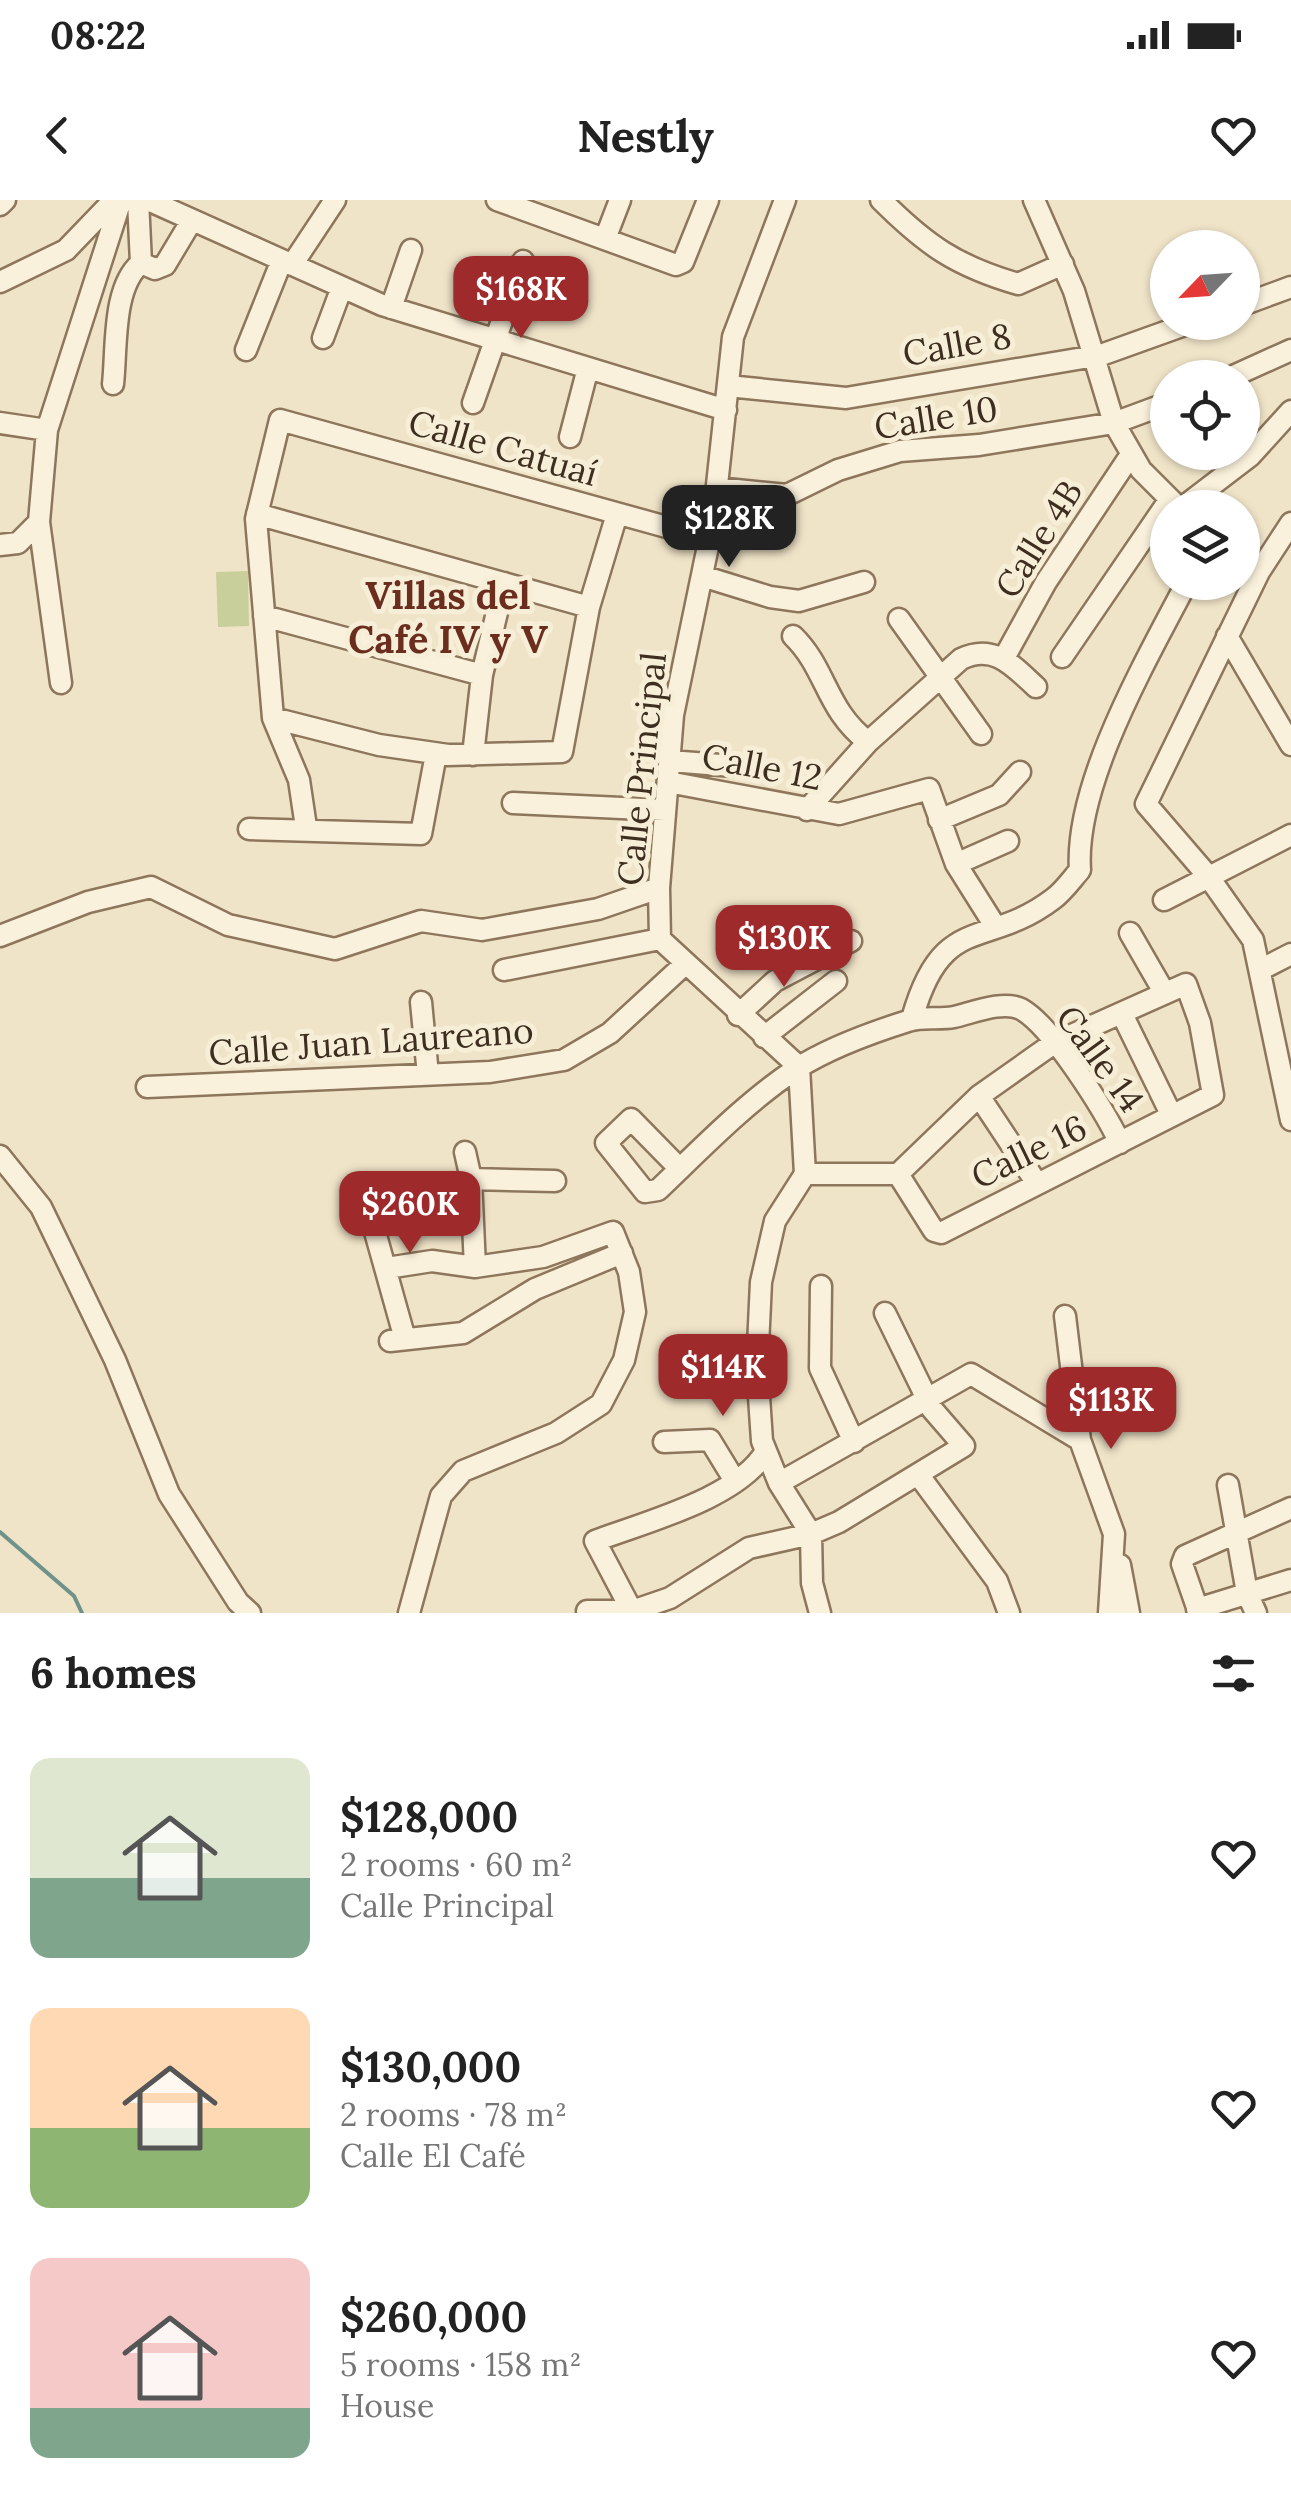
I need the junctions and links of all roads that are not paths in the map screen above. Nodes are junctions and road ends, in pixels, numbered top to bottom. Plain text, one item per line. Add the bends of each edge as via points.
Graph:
1 (118, 200) edge
2 (138, 200) edge
3 (148, 200) edge
4 (334, 200) edge
5 (497, 200) edge
6 (620, 200) edge
7 (708, 200) edge
8 (785, 200) edge
9 (881, 200) edge
10 (1034, 200) edge
11 (532, 206) edge
12 (192, 220) junction
13 (605, 239) junction
14 (411, 250) dead end
15 (523, 261) dead end
16 (287, 262) junction
17 (141, 263) junction
18 (1063, 264) junction
19 (0, 282) edge
20 (342, 287) junction
21 (1291, 287) edge
22 (1260, 298) edge
23 (391, 308) junction
24 (1150, 337) edge
25 (322, 338) dead end
26 (495, 340) junction
27 (246, 350) dead end
28 (1291, 350) edge
29 (1094, 356) junction
30 (1260, 364) edge
31 (588, 368) junction
32 (113, 384) dead end
33 (728, 386) junction
34 (472, 403) dead end
35 (1150, 409) edge
36 (726, 410) junction
37 (1291, 411) edge
38 (1114, 422) junction
39 (0, 423) edge
40 (47, 430) junction
41 (570, 437) dead end
42 (1130, 456) junction
43 (717, 488) junction
44 (1163, 490) edge
45 (1199, 490) edge
46 (257, 514) junction
47 (617, 514) junction
48 (39, 522) junction
49 (1288, 536) edge
50 (710, 539) junction
51 (1150, 541) edge
52 (0, 545) edge
53 (702, 576) junction
54 (864, 582) dead end
55 (504, 584) junction
56 (1177, 600) edge
57 (589, 607) junction
58 (264, 616) junction
59 (899, 618) dead end
60 (793, 636) dead end
61 (1227, 636) junction
62 (1062, 657) dead end
63 (1004, 658) junction
64 (940, 674) junction
65 (482, 675) junction
66 (61, 683) dead end
67 (1036, 687) dead end
68 (273, 718) junction
69 (981, 734) dead end
70 (868, 742) junction
71 (1291, 745) edge
72 (436, 754) junction
73 (472, 755) junction
74 (733, 766) dead end
75 (669, 771) junction
76 (1020, 772) dead end
77 (513, 803) dead end
78 (666, 810) junction
79 (807, 810) junction
80 (939, 820) junction
81 (306, 827) junction
82 (248, 829) dead end
83 (1291, 835) edge
84 (1008, 841) dead end
85 (956, 864) junction
86 (1208, 876) junction
87 (659, 888) junction
88 (1164, 900) dead end
89 (995, 926) junction
90 (1130, 934) dead end
91 (0, 936) edge
92 (660, 939) junction
93 (851, 941) dead end
94 (1291, 954) edge
95 (686, 964) junction
96 (1262, 969) junction
97 (504, 970) dead end
98 (836, 981) dead end
99 (1173, 988) junction
100 (421, 1002) dead end
101 (1122, 1014) junction
102 (738, 1015) junction
103 (912, 1019) junction
104 (764, 1038) junction
105 (1054, 1043) junction
106 (1285, 1063) edge
107 (798, 1067) junction
108 (428, 1075) junction
109 (146, 1086) dead end
110 (979, 1096) junction
111 (1168, 1108) dead end
112 (1291, 1120) edge
113 (1120, 1143) junction
114 (465, 1152) dead end
115 (0, 1156) edge
116 (680, 1169) dead end
117 (805, 1174) junction
118 (898, 1174) junction
119 (472, 1179) junction
120 (554, 1181) dead end
121 (1036, 1182) junction
122 (363, 1189) dead end
123 (622, 1254) junction
124 (475, 1267) junction
125 (388, 1268) junction
126 (821, 1286) dead end
127 (885, 1313) dead end
128 (1065, 1316) dead end
129 (928, 1397) junction
130 (1080, 1440) junction
131 (664, 1442) dead end
132 (854, 1442) junction
133 (766, 1451) junction
134 (920, 1477) junction
135 (735, 1480) junction
136 (779, 1483) junction
137 (1228, 1485) dead end
138 (1291, 1508) edge
139 (1236, 1530) junction
140 (810, 1534) junction
141 (1114, 1534) junction
142 (1291, 1580) edge
143 (1252, 1603) edge
144 (587, 1611) edge
145 (1198, 1611) edge
146 (632, 1612) edge
147 (250, 1613) edge
148 (410, 1613) edge
149 (820, 1613) edge
150 (1009, 1613) edge
151 (1110, 1613) edge
152 (1129, 1613) edge

1 - 19 street via 66,250
1 - 40 street
2 - 17 street
3 - 12 street
4 - 16 street
5 - 11 street
6 - 13 street
7 - 13 street via 680,265
8 - 33 street, Calle Principal via 733,337
9 - 18 street via 925,245 998,278 1018,284
10 - 18 street
11 - 13 street
12 - 16 street
12 - 17 street via 165,265
14 - 23 street
15 - 26 street
16 - 20 street
16 - 27 street
17 - 32 street via 122,294
18 - 29 street
20 - 23 street
20 - 25 street
21 - 22 street
23 - 26 street
24 - 29 street, Calle 8
26 - 31 street
26 - 34 street
28 - 30 street
29 - 33 street, Calle 8 via 846,398
29 - 38 street
31 - 36 street
31 - 41 street
33 - 36 street, Calle Principal
35 - 38 street, Calle 10
36 - 43 street, Calle Principal
37 - 45 street via 1250,456
38 - 42 street
38 - 43 street, Calle 10 via 900,452 838,470 788,495
39 - 40 street
40 - 48 street
42 - 44 street
42 - 63 street, Calle 4B
43 - 50 street, Calle Principal
46 - 47 street, Calle Catuaí via 280,420
46 - 55 street
46 - 58 street
47 - 50 street, Calle Catuaí
47 - 57 street
48 - 52 street via 18,544
48 - 66 street
49 - 61 street
50 - 53 street, Calle Principal
51 - 62 street
53 - 54 street via 799,601
53 - 75 street, Calle Principal via 673,715
55 - 57 street
55 - 65 street
56 - 89 street via 1096,780 1078,836 1080,870 1053,900
57 - 73 street via 562,752
58 - 65 street
58 - 68 street
59 - 64 street
60 - 70 street via 835,710
61 - 71 street
61 - 86 street via 1146,798 1148,809
63 - 64 street via 975,653
63 - 67 street
64 - 69 street
64 - 70 street
65 - 73 street
68 - 72 street
68 - 81 street via 298,780
70 - 79 street
72 - 73 street
72 - 81 street via 421,834
74 - 75 street
75 - 78 street, Calle Principal
75 - 79 street, Calle 12
76 - 80 street via 999,795
77 - 78 street
78 - 87 street, Calle Principal
79 - 80 street, Calle 12 via 839,814 929,789
80 - 85 street, Calle 12
81 - 82 street
83 - 86 street
84 - 85 street
85 - 89 street, Calle 12
86 - 88 street
86 - 96 street via 1247,928
87 - 91 street via 598,909 497,928 422,921 335,949 228,924 151,887 88,902
87 - 92 street, Calle Principal
89 - 103 street via 937,961
90 - 99 street
92 - 95 street
92 - 97 street
93 - 102 street via 775,981
94 - 96 street
95 - 102 street
95 - 108 street, Calle Juan Laureano via 610,1033 564,1060
96 - 106 street
98 - 104 street
99 - 101 street
99 - 113 street, Calle 16 via 1200,1023 1213,1095
100 - 108 street
101 - 105 street
101 - 111 street
102 - 104 street
103 - 105 street, Calle 14 via 1010,1006 1024,1011
103 - 107 street, Calle 14
104 - 107 street
105 - 110 street
105 - 113 street, Calle 14
106 - 112 street
107 - 116 street, Calle 14
107 - 117 street
108 - 109 street, Calle Juan Laureano
110 - 118 street
110 - 121 street
113 - 121 street, Calle 16
114 - 119 street
115 - 147 street via 41,1208 116,1360 169,1494
117 - 118 street
117 - 133 street via 775,1221 761,1282 757,1366
118 - 121 street, Calle 16 via 941,1233
119 - 120 street
119 - 124 street
122 - 125 street
123 - 124 street via 608,1231 543,1257
123 - 125 street via 535,1289 463,1332 398,1340
123 - 148 street via 636,1312 624,1360 602,1404 463,1472 441,1496
124 - 125 street via 432,1261
126 - 132 street via 820,1368
127 - 129 street
128 - 130 street
129 - 130 street via 971,1374
129 - 132 street
129 - 134 street via 964,1446
130 - 141 street
131 - 135 street via 710,1440
132 - 136 street
133 - 135 street via 756,1468
133 - 136 street
134 - 140 street
134 - 150 street via 997,1581
135 - 146 street via 696,1503 595,1541
136 - 140 street
137 - 139 street
138 - 139 street
139 - 143 street
139 - 145 street via 1182,1560
140 - 146 street via 748,1548 670,1598
140 - 149 street
141 - 151 street
141 - 152 street
142 - 143 street
143 - 145 street
144 - 146 street

